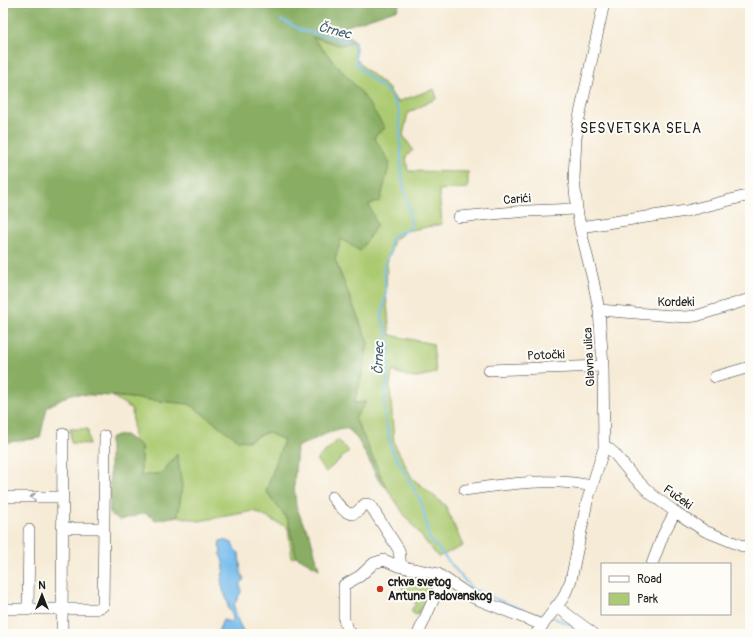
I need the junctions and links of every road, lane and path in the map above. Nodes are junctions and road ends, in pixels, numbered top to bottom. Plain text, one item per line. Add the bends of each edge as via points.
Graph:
1 (604, 3) edge
2 (750, 195) edge
3 (577, 209) junction
4 (459, 217) dead end
5 (580, 227) junction
6 (750, 299) edge
7 (599, 310) junction
8 (603, 366) junction
9 (750, 367) edge
10 (489, 370) dead end
11 (715, 377) dead end
12 (63, 434) dead end
13 (105, 436) dead end
14 (604, 448) junction
15 (592, 486) junction
16 (465, 490) dead end
17 (3, 497) edge
18 (62, 498) junction
19 (332, 498) dead end
20 (675, 512) junction
21 (62, 528) junction
22 (103, 528) junction
23 (29, 530) dead end
24 (750, 549) edge
25 (652, 563) edge
26 (401, 567) junction
27 (443, 578) junction
28 (3, 609) edge
29 (28, 610) junction
30 (62, 610) junction
31 (546, 619) edge
32 (62, 634) edge
33 (352, 634) edge
34 (418, 634) edge
35 (594, 634) edge

1 - 3 street, Glavna ulica via 576,138 574,179
2 - 5 street via 686,211
3 - 4 street, Carići
3 - 5 street, Glavna ulica
5 - 7 street, Glavna ulica
6 - 7 street, Kordeki via 696,316 684,317
7 - 8 street, Glavna ulica
8 - 10 street, Potočki
8 - 14 street, Glavna ulica
9 - 11 street
12 - 18 street
13 - 22 street
14 - 15 street, Glavna ulica
14 - 20 street, Fučeki via 614,453 651,494
15 - 16 street via 550,482 510,483
15 - 31 street, Glavna ulica via 572,580
18 -> 17 street
18 - 21 street
19 - 26 street via 351,514 365,504 370,505 399,550
20 - 24 street, Fučeki via 705,531
20 - 25 street
21 - 22 street
21 - 30 street
22 - 30 street via 103,606 96,610
23 - 29 street
26 - 27 street via 438,574
26 - 33 street via 384,560 374,563 360,576 344,585 344,619 347,630
27 - 31 street via 474,598
27 - 34 street
28 - 29 street
29 - 30 street
30 - 32 street
31 - 35 street

